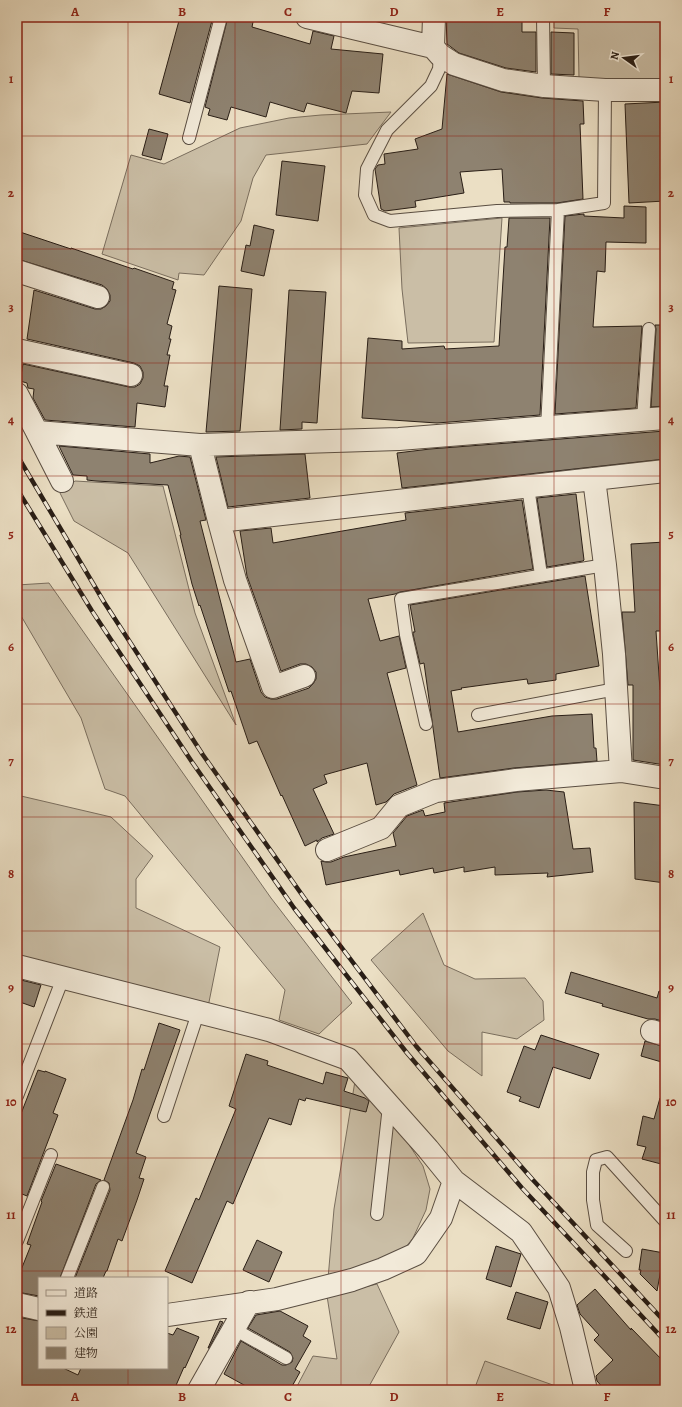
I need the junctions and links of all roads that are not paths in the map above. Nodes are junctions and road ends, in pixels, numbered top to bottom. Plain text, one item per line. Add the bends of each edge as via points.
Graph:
1 (221, 17) edge
2 (307, 17) edge
3 (434, 17) edge
4 (543, 17) edge
5 (337, 20) edge
6 (436, 51) junction
7 (544, 86) junction
8 (605, 90) junction
9 (665, 90) edge
10 (189, 138) dead end
11 (558, 210) junction
12 (17, 271) edge
13 (98, 297) dead end
14 (649, 329) dead end
15 (17, 350) edge
16 (131, 375) dead end
17 (17, 394) edge
18 (665, 418) edge
19 (643, 420) junction
20 (547, 428) junction
21 (37, 432) junction
22 (200, 445) junction
23 (665, 471) edge
24 (594, 478) junction
25 (62, 481) dead end
26 (528, 487) junction
27 (219, 521) junction
28 (605, 565) junction
29 (540, 575) junction
30 (304, 676) dead end
31 (616, 689) junction
32 (478, 715) dead end
33 (426, 724) dead end
34 (621, 771) junction
35 (665, 778) edge
36 (327, 850) dead end
37 (17, 966) edge
38 (63, 978) junction
39 (198, 1013) junction
40 (17, 1096) edge
41 (389, 1106) junction
42 (164, 1116) dead end
43 (51, 1155) dead end
44 (454, 1181) junction
45 (103, 1187) dead end
46 (377, 1214) dead end
47 (665, 1220) edge
48 (17, 1241) edge
49 (626, 1251) dead end
50 (67, 1277) edge
51 (249, 1302) junction
52 (17, 1304) edge
53 (38, 1309) edge
54 (168, 1315) edge
55 (234, 1328) junction
56 (286, 1358) dead end
57 (199, 1390) edge
58 (586, 1390) edge

1 - 10 lane
2 - 5 street
3 - 6 street
4 - 7 lane
5 - 6 street
6 - 7 street via 454,64 503,80
6 - 11 lane via 439,69 431,86 387,130 367,169 365,195 374,215 390,221 497,211
7 - 8 street
8 - 9 street
8 - 11 lane via 604,203
11 - 20 lane
12 - 13 street
14 - 19 lane
15 - 16 street
17 - 21 street
18 - 19 street
19 - 20 street
20 - 22 street via 399,439
21 - 22 street
21 - 25 street
22 - 27 street
23 - 24 street
24 - 26 street
24 - 28 street
26 - 27 street
26 - 29 lane
27 - 30 street via 234,580 274,687
28 - 29 lane
28 - 31 street
29 - 33 lane via 400,599
31 - 32 lane
31 - 34 street
34 - 35 street
34 - 36 street via 516,780 436,791 399,806 381,828
37 - 38 street
38 - 39 street
38 - 40 lane
39 - 41 street via 269,1030 348,1059
39 - 42 lane
41 - 44 street
41 - 46 lane
43 - 48 lane
44 - 51 street via 441,1218 416,1254 352,1280 277,1299
44 - 58 street via 521,1232 559,1288
45 - 50 lane
47 - 49 lane via 607,1158 596,1160 593,1172 593,1200 597,1226
51 - 54 street
51 - 55 street
52 - 53 street
55 - 56 lane
55 - 57 street

